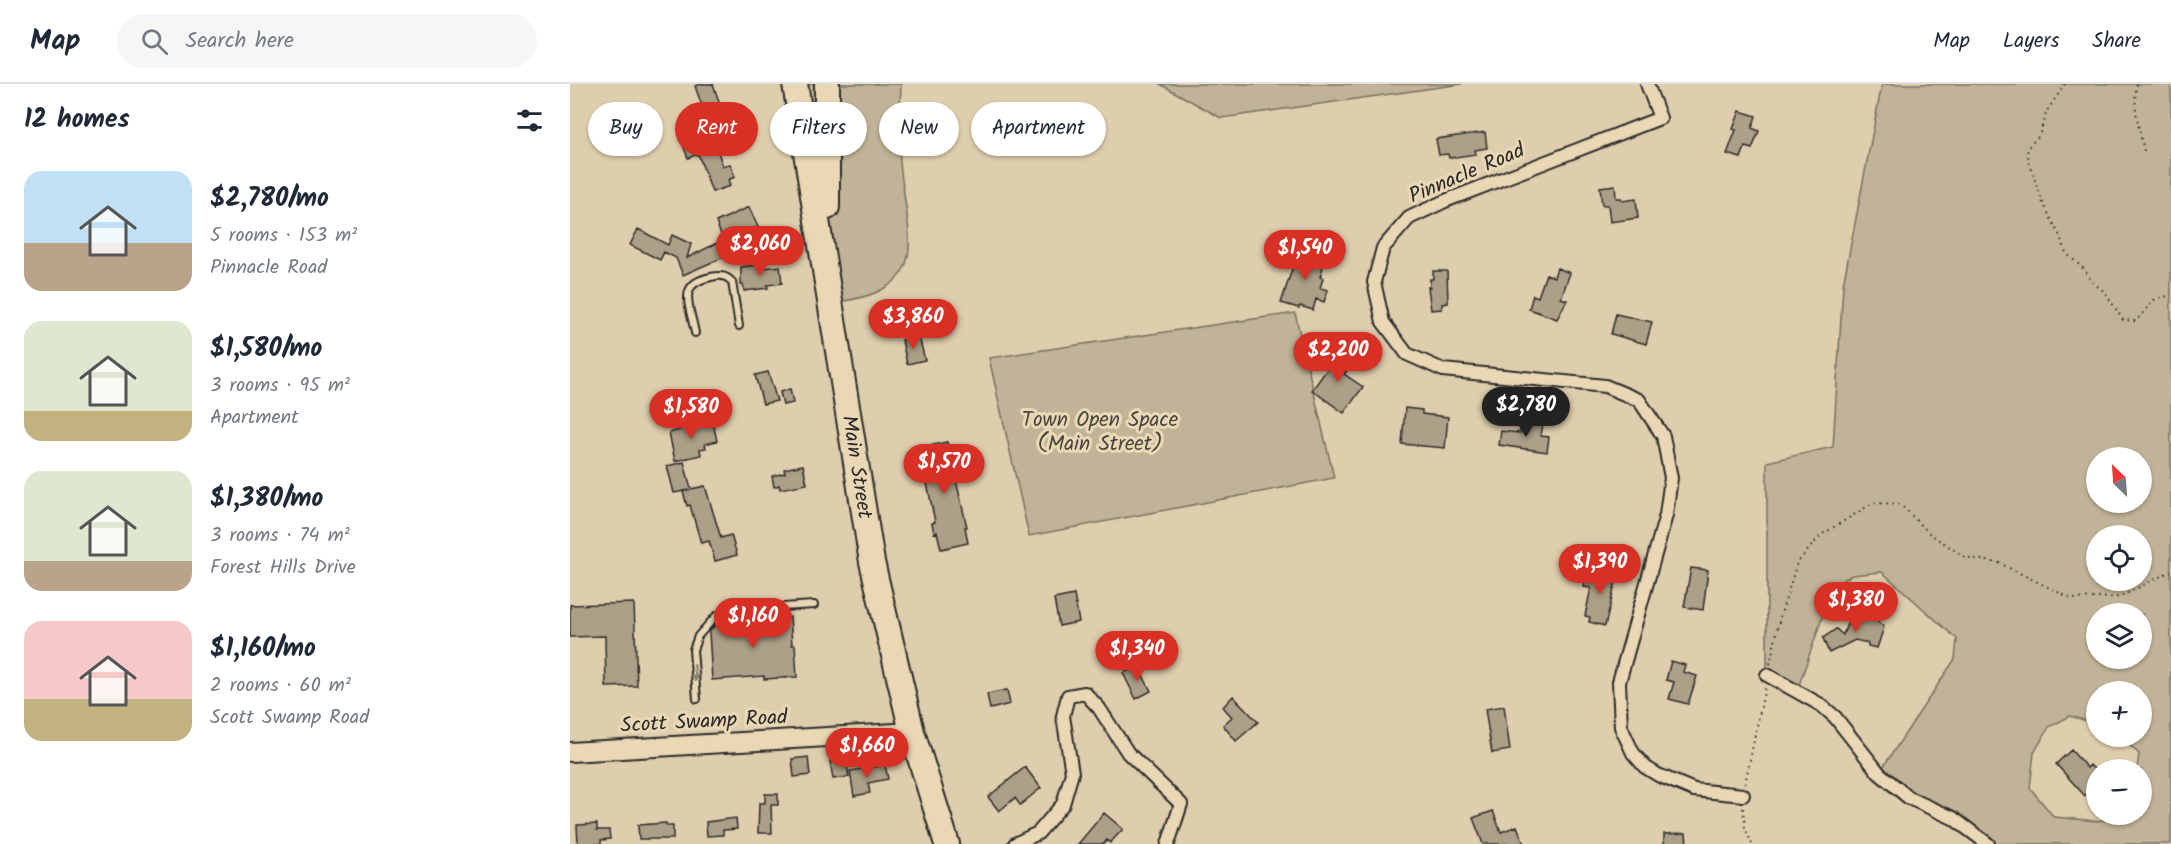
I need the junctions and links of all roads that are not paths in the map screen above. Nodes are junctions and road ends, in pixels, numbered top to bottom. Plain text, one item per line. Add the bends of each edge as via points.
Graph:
1 (795, 84) edge
2 (827, 84) edge
3 (1647, 84) edge
4 (831, 303) junction
5 (739, 326) dead end
6 (695, 333) dead end
7 (814, 606) dead end
8 (1767, 675) road end
9 (697, 699) dead end
10 (912, 732) junction
11 (570, 752) edge
12 (1743, 795) road end
13 (945, 844) edge
14 (1015, 844) edge
15 (1168, 844) edge
16 (1988, 844) edge

1 - 4 highway, Main Street
2 - 4 highway
3 - 12 street, Pinnacle Road via 1660,118 1409,218 1383,248 1374,282 1383,322 1407,354 1443,370 1605,386 1639,400 1663,436 1671,478 1666,515 1619,682 1621,727 1633,753 1658,775 1694,790
4 - 10 highway, Main Street via 872,562
5 - 6 lane via 732,282 719,275 698,280 688,291
7 -> 9 lane via 736,609 716,616 698,636 693,650
8 - 16 street via 1835,717 1879,773 1909,798 1953,818
10 - 11 main road, Scott Swamp Road
10 - 13 highway, Main Street
14 - 15 street via 1038,833 1063,804 1072,773 1063,716 1068,696 1085,693 1128,753 1181,804

